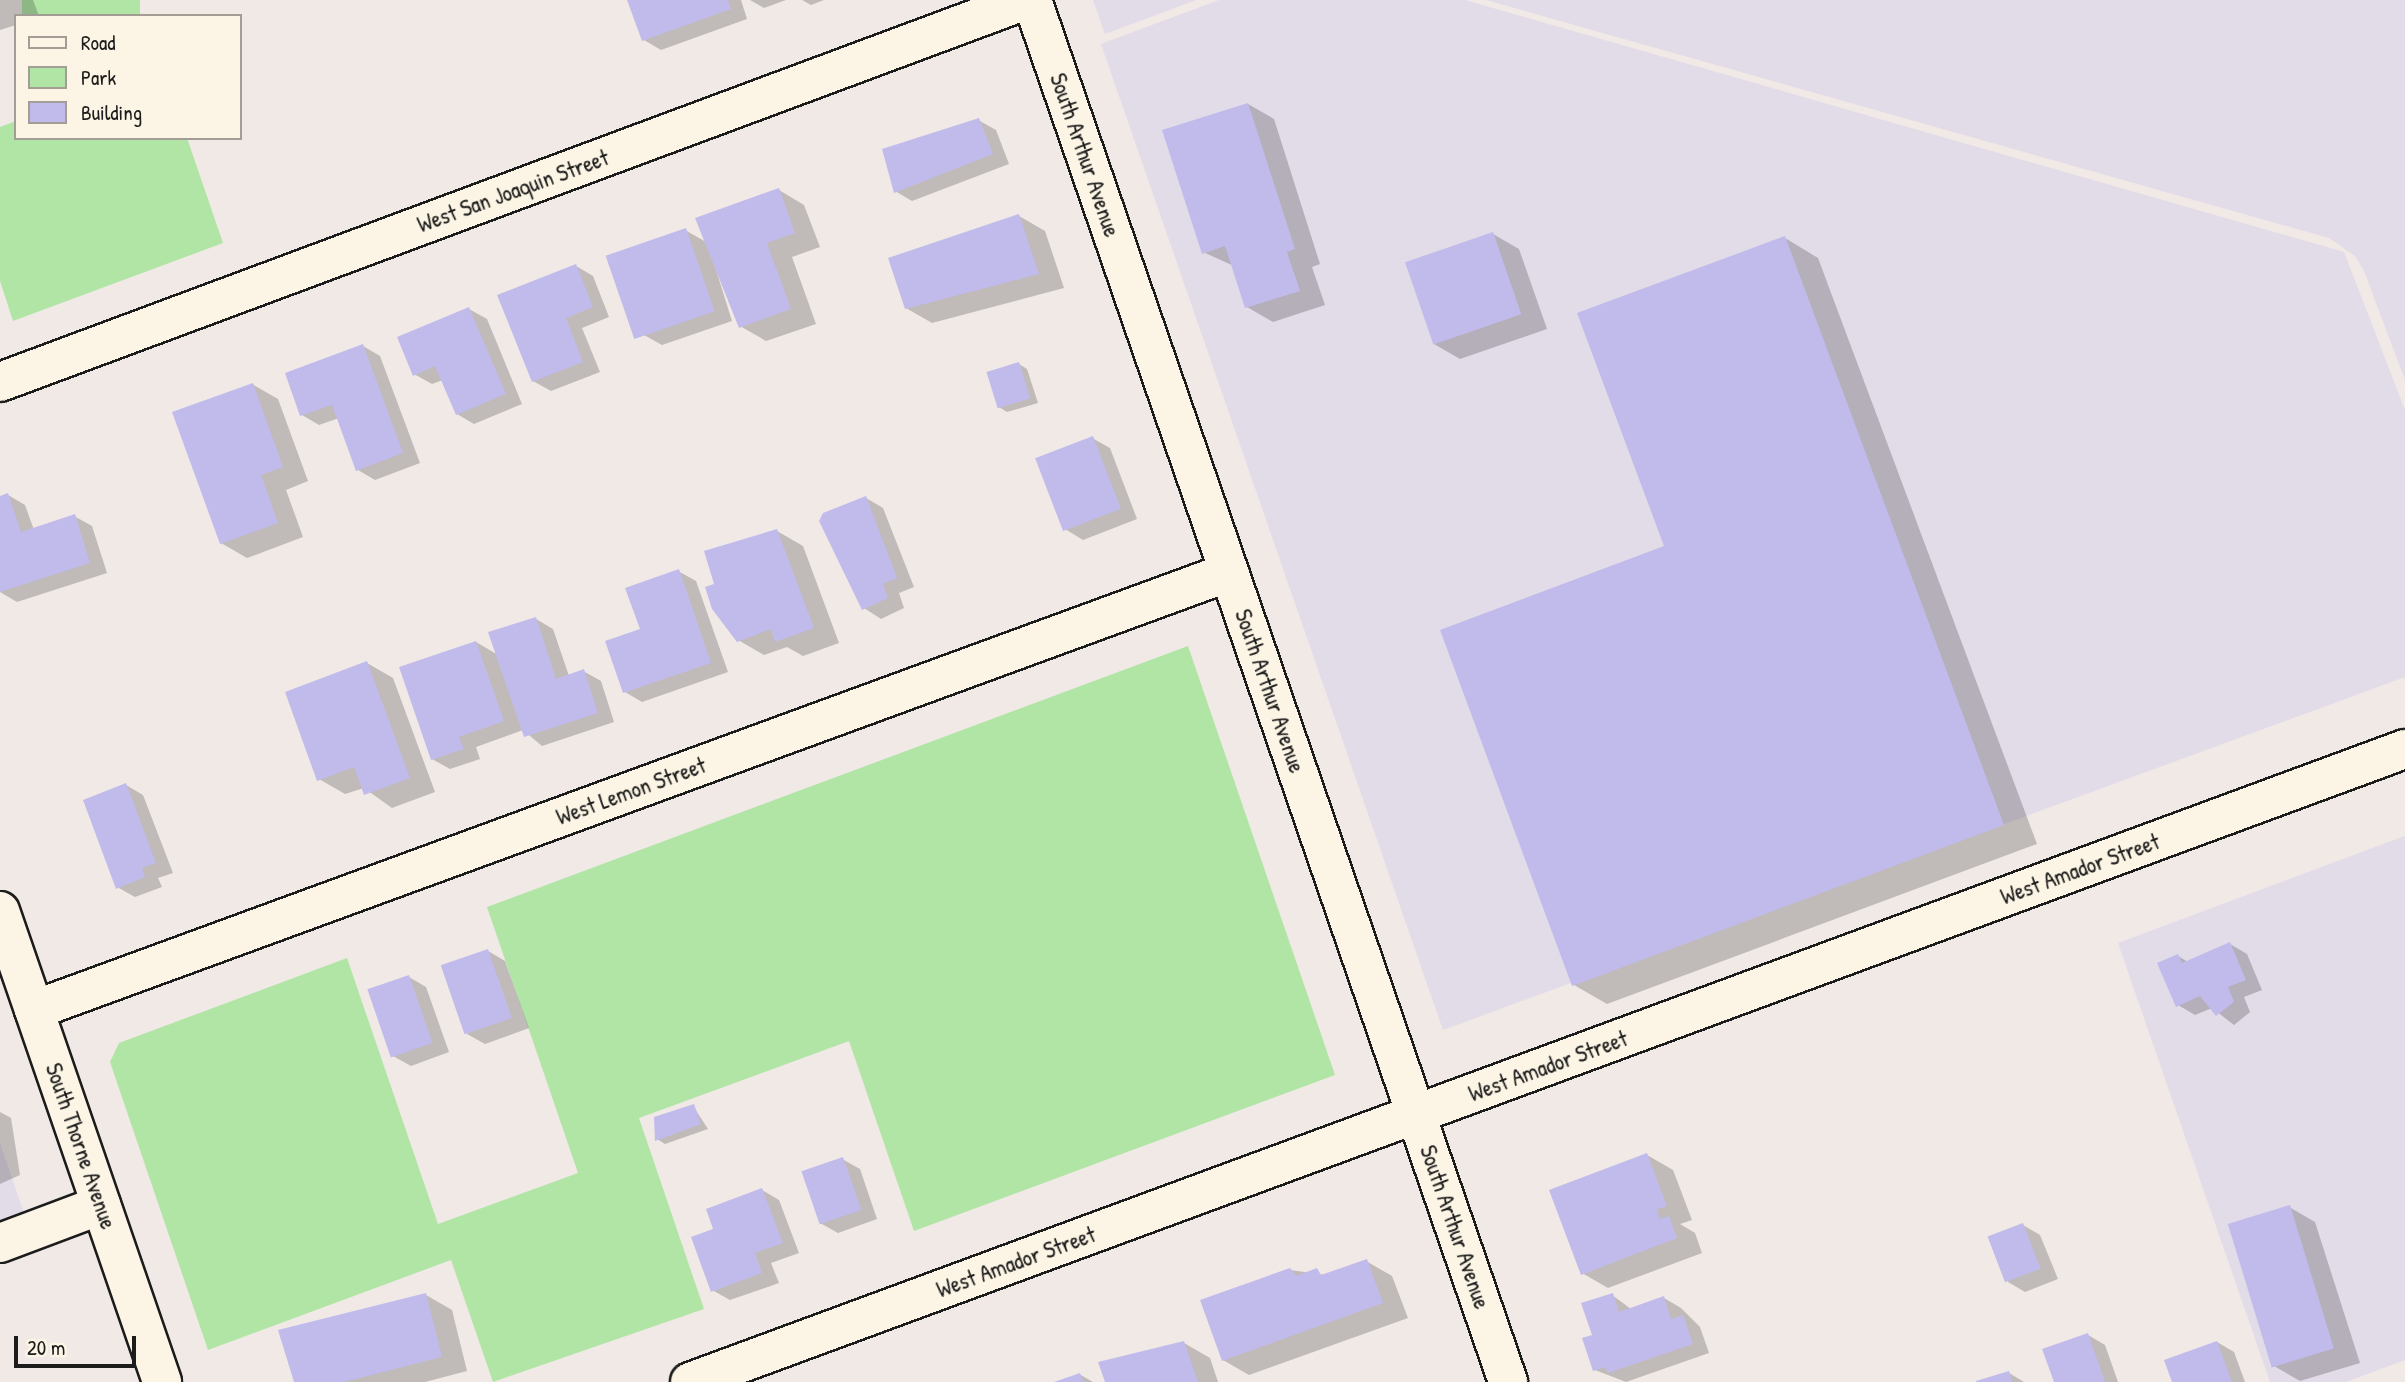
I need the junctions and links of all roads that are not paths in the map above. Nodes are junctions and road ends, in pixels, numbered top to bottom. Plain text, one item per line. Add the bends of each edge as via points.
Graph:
1 (1026, 0) edge
2 (1032, 0) edge
3 (0, 382) edge
4 (1229, 572) junction
5 (2405, 749) edge
6 (0, 911) edge
7 (34, 1010) junction
8 (1416, 1114) junction
9 (101, 1205) junction
10 (0, 1243) edge
11 (162, 1382) edge
12 (690, 1382) edge
13 (1508, 1382) edge

1 - 3 street, West San Joaquin Street
2 - 4 street, South Arthur Avenue
4 - 7 street, West Lemon Street
4 - 8 street, South Arthur Avenue
5 - 8 street, West Amador Street
6 - 7 street, South Thorne Avenue
7 - 9 street, South Thorne Avenue
8 - 12 street, West Amador Street
8 - 13 street, South Arthur Avenue
9 - 10 street
9 - 11 street, South Thorne Avenue

